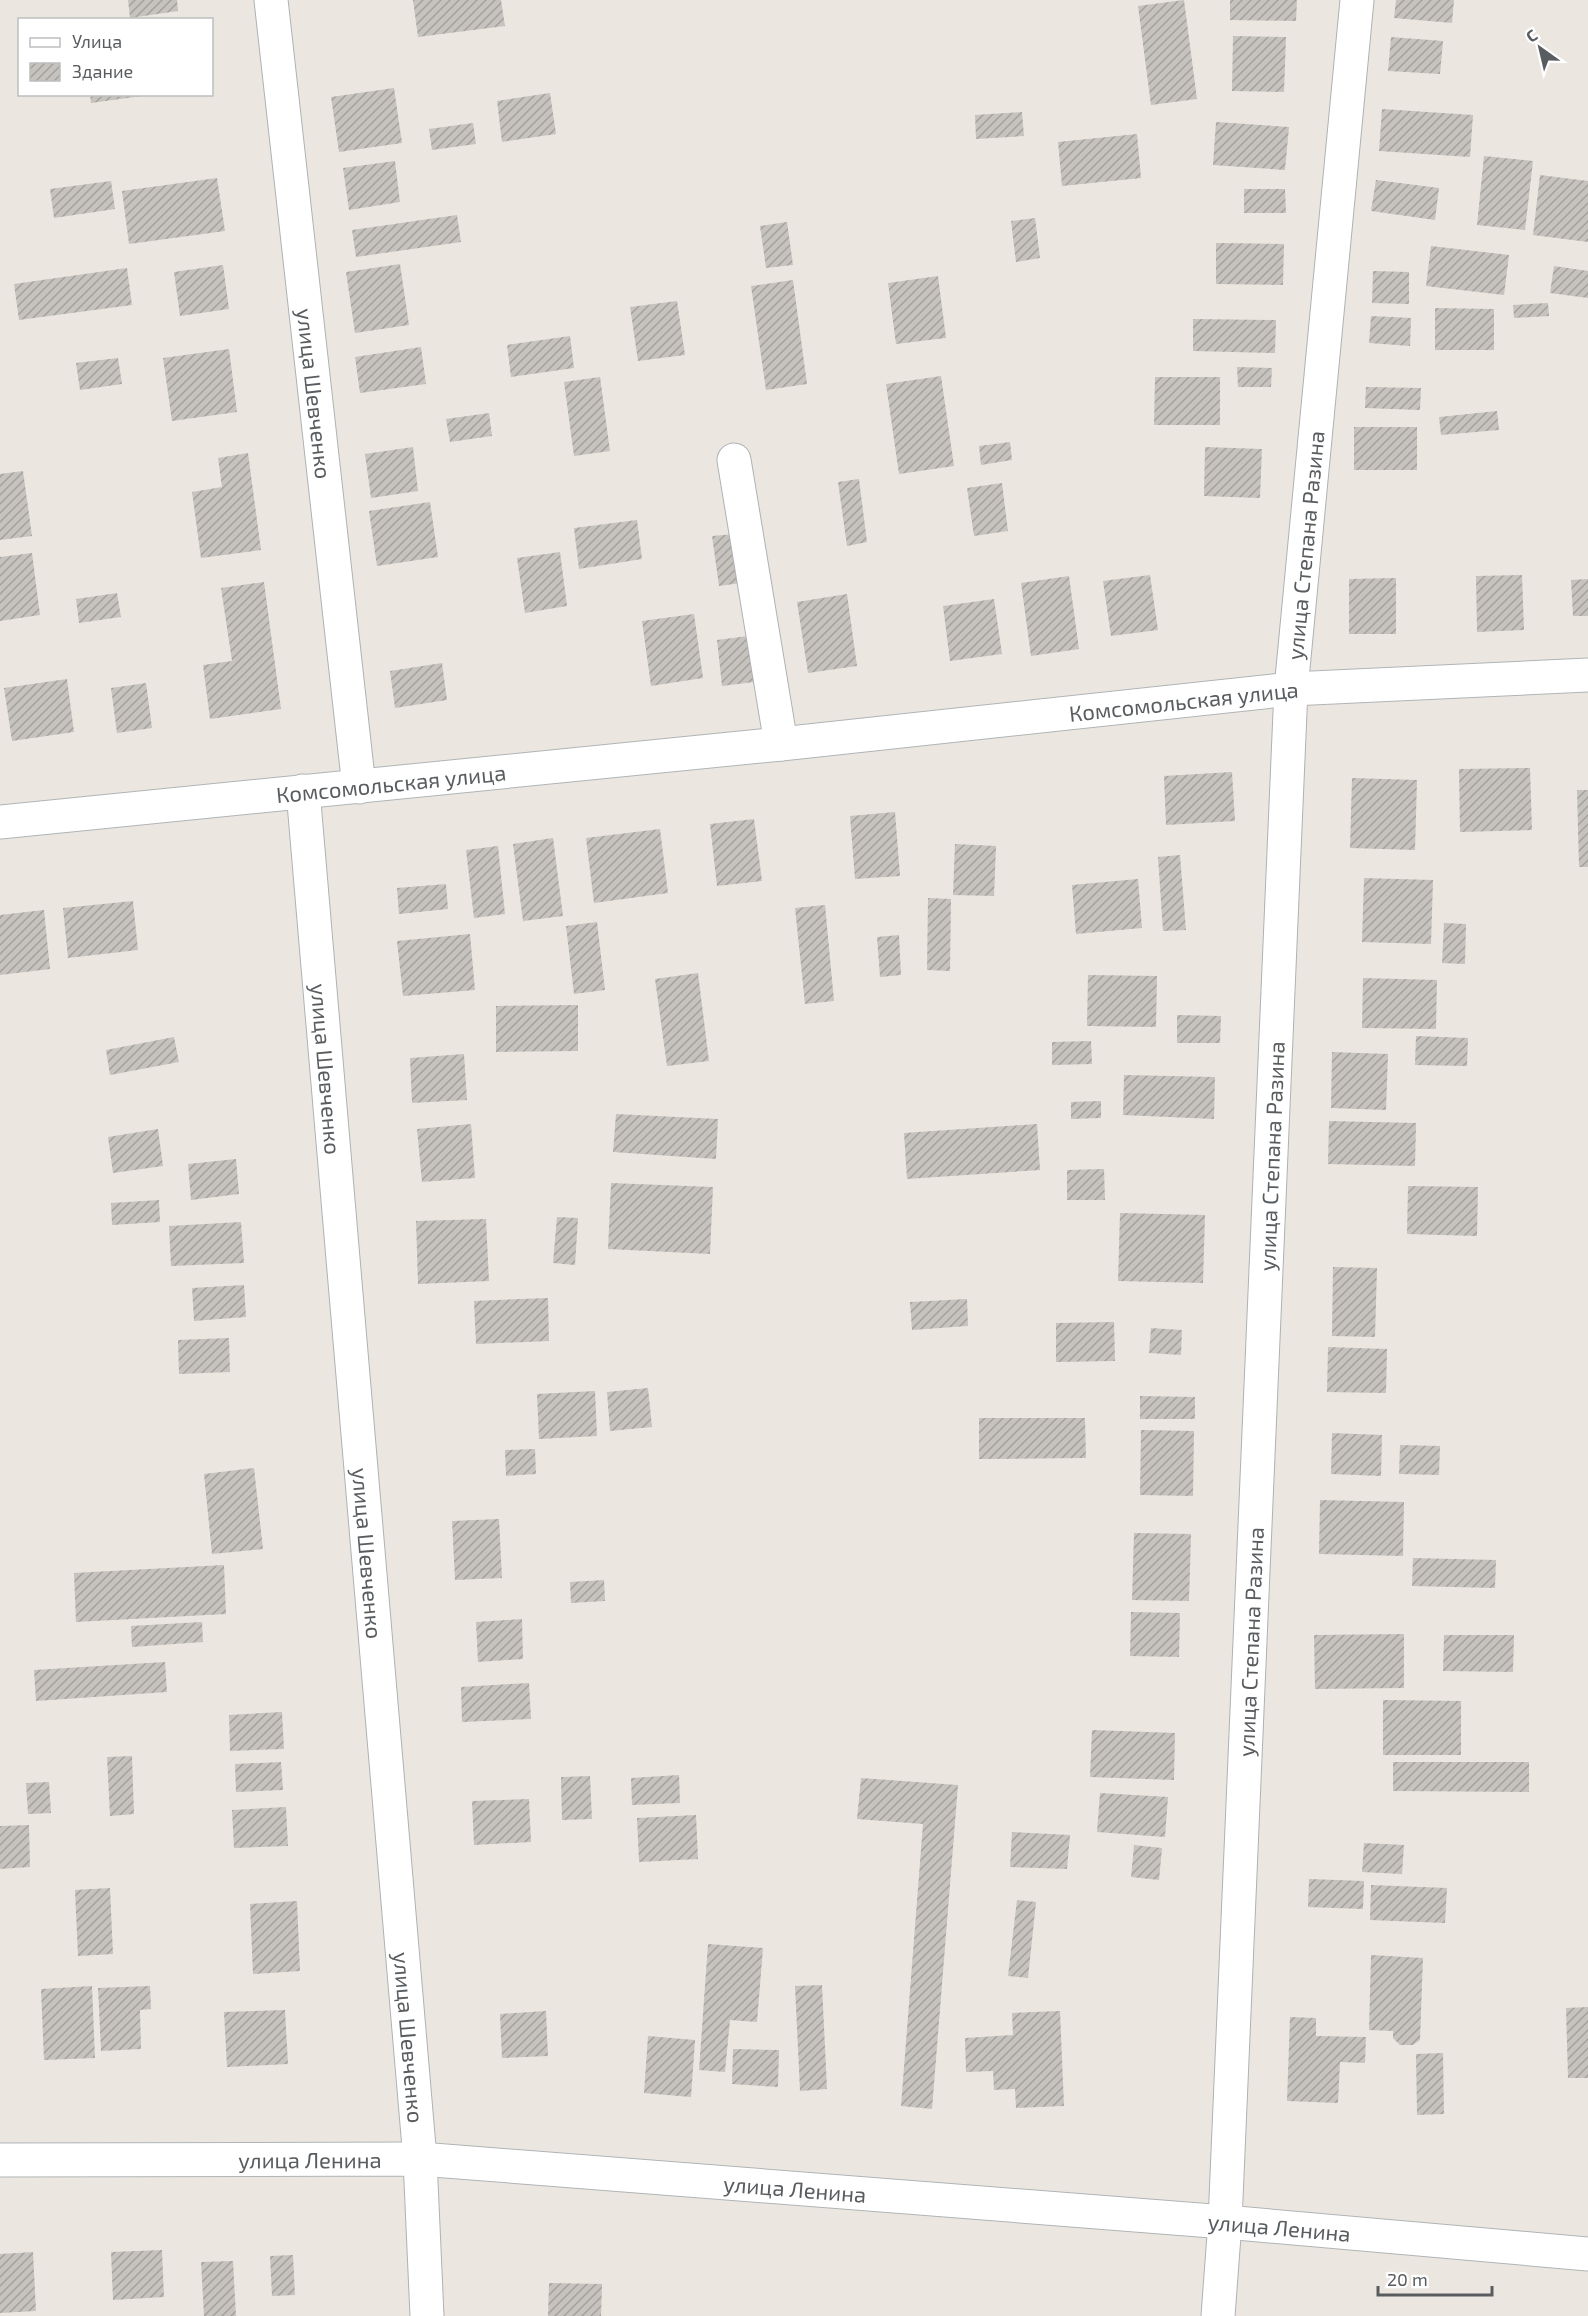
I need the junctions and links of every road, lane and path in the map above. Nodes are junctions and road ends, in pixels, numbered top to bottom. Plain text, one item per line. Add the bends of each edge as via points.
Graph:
1 (271, 0) edge
2 (1357, 0) edge
3 (734, 460) dead end
4 (1588, 675) edge
5 (1291, 689) junction
6 (781, 744) junction
7 (359, 787) junction
8 (303, 791) junction
9 (0, 822) edge
10 (420, 2159) junction
11 (0, 2160) edge
12 (1225, 2222) junction
13 (1588, 2254) edge
14 (427, 2316) edge
15 (1218, 2316) edge

1 - 7 street, улица Шевченко
2 - 5 street, улица Степана Разина
3 - 6 street
4 - 5 street, Комсомольская улица
5 - 6 street, Комсомольская улица
5 - 12 street, улица Степана Разина
6 - 7 street, Комсомольская улица
7 - 8 street, Комсомольская улица
8 - 9 street, Комсомольская улица
8 - 10 street, улица Шевченко
10 - 11 street, улица Ленина
10 - 12 street, улица Ленина
10 - 14 street, улица Шевченко
12 - 13 street, улица Ленина
12 - 15 street, улица Степана Разина

